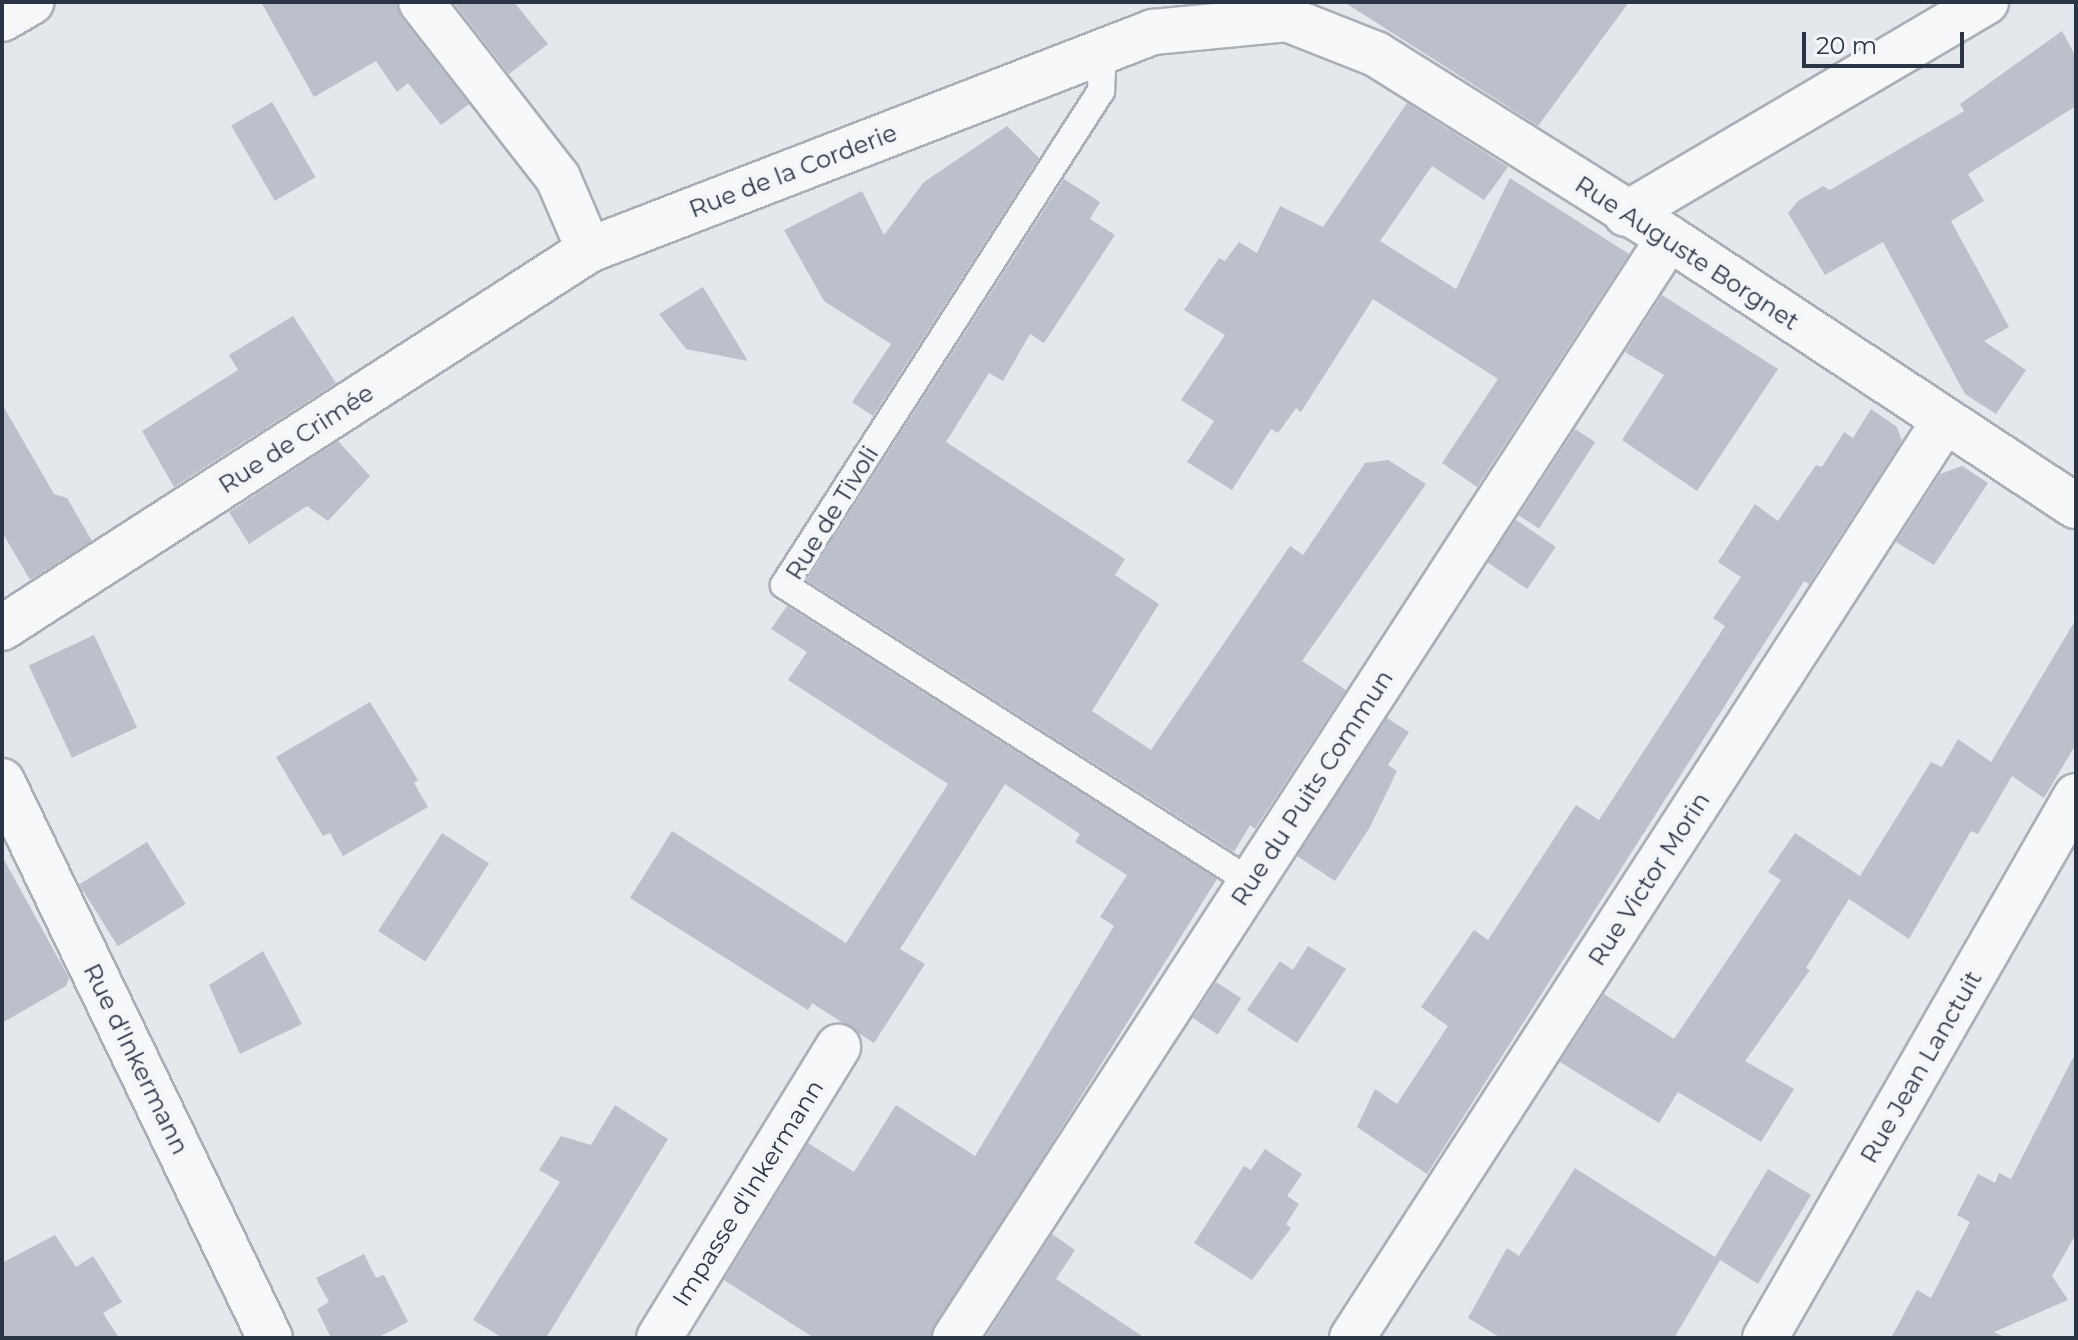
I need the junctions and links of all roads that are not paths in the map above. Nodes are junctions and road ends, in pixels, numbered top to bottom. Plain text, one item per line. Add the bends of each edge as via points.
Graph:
1 (32, 2) edge
2 (421, 2) edge
3 (1986, 2) edge
4 (1293, 11) edge
5 (2, 19) edge
6 (1103, 51) junction
7 (1626, 214) junction
8 (1669, 238) junction
9 (589, 250) junction
10 (1945, 420) junction
11 (2076, 506) edge
12 (2, 628) edge
13 (2, 781) edge
14 (2076, 796) edge
15 (1251, 882) junction
16 (838, 1047) dead end
17 (270, 1338) edge
18 (659, 1338) edge
19 (955, 1338) edge
20 (1352, 1338) edge
21 (1765, 1338) edge

1 - 5 street
2 - 9 street via 558,178
3 - 7 street
4 - 6 street, Rue de la Corderie via 1153,32
4 - 7 street, Rue Auguste Borgnet via 1376,54
6 - 9 street, Rue de la Corderie
6 - 15 lane, Rue de Tivoli via 1101,91 784,585
7 - 8 street, Rue Auguste Borgnet
8 - 10 street, Rue Auguste Borgnet
8 - 15 street, Rue du Puits Commun
9 - 12 street, Rue de Crimée
10 - 11 street, Rue Auguste Borgnet
10 - 20 street, Rue Victor Morin
13 - 17 street, Rue d'Inkermann
14 - 21 street, Rue Jean Lanctuit
15 - 19 street, Rue du Puits Commun
16 - 18 street, Impasse d'Inkermann

